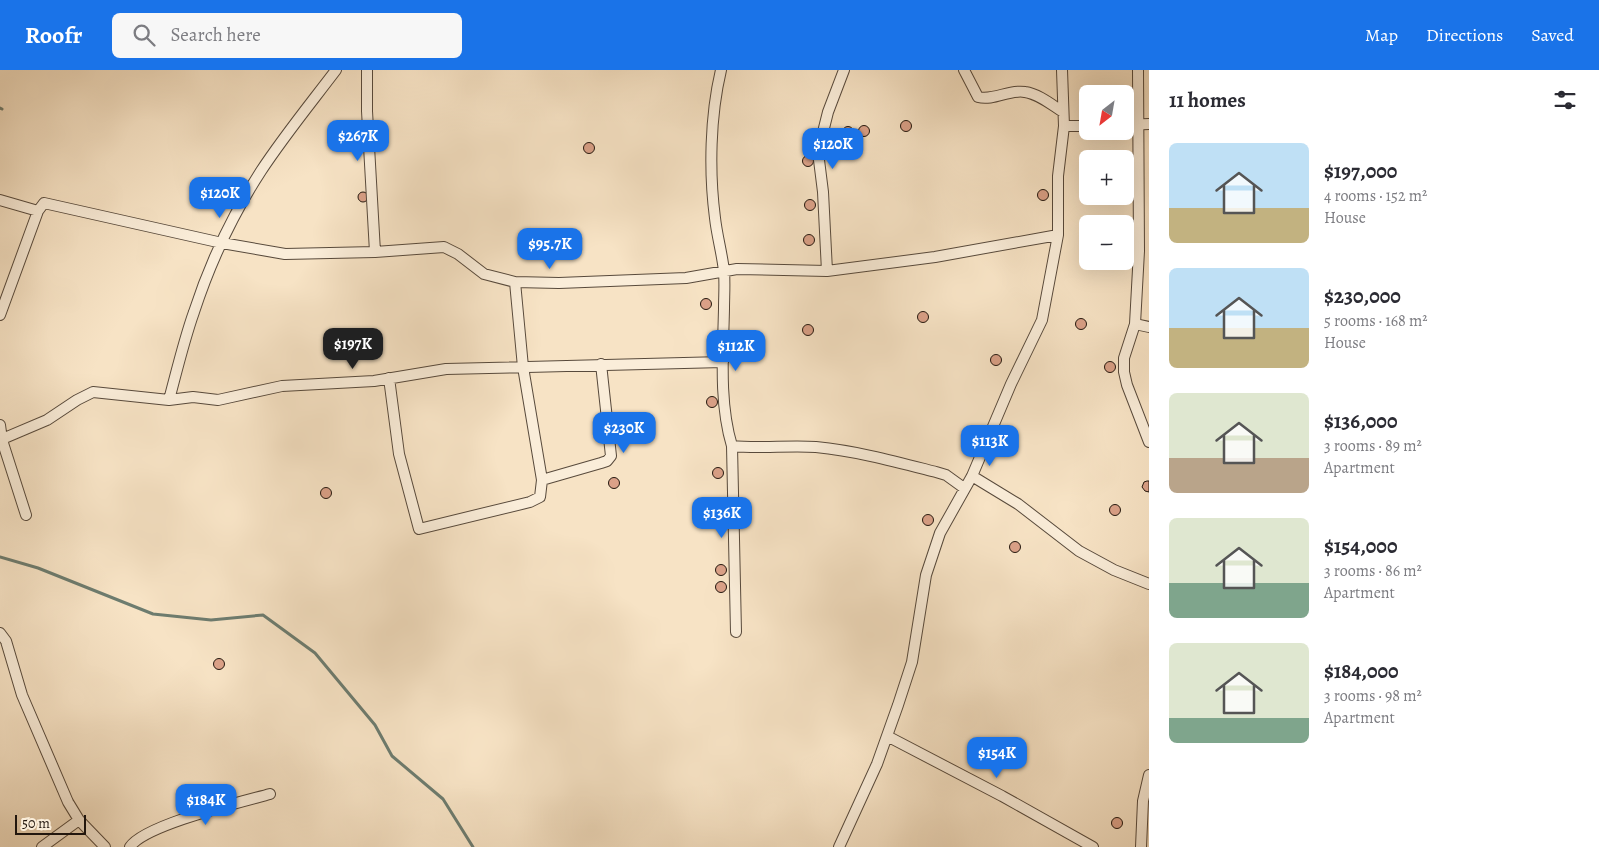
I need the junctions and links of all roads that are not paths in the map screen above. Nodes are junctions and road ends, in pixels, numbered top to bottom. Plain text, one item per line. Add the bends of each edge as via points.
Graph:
1 (336, 70) edge
2 (367, 70) edge
3 (721, 70) edge
4 (844, 70) edge
5 (964, 70) edge
6 (1062, 70) edge
7 (1138, 70) edge
8 (1063, 112) junction
9 (1144, 124) edge
10 (1064, 126) junction
11 (1079, 126) edge
12 (0, 200) edge
13 (38, 211) junction
14 (1058, 235) junction
15 (222, 244) junction
16 (375, 252) junction
17 (827, 271) junction
18 (724, 272) junction
19 (515, 282) junction
20 (0, 315) edge
21 (1135, 324) junction
22 (1149, 327) edge
23 (723, 362) junction
24 (601, 364) junction
25 (523, 367) junction
26 (389, 378) junction
27 (169, 400) junction
28 (0, 425) edge
29 (1, 440) edge
30 (1149, 442) edge
31 (732, 446) junction
32 (972, 476) junction
33 (542, 480) junction
34 (964, 488) junction
35 (26, 515) dead end
36 (1149, 584) edge
37 (736, 632) dead end
38 (0, 633) edge
39 (887, 736) junction
40 (1149, 775) edge
41 (270, 794) dead end
42 (79, 820) junction
43 (42, 847) edge
44 (105, 847) edge
45 (130, 847) edge
46 (839, 847) edge
47 (1093, 847) edge
48 (1141, 847) edge

1 - 15 street via 261,171
2 - 16 street
3 - 18 street via 712,144 715,218
4 - 17 street via 828,112 818,152
5 - 8 street via 978,97 1024,92
6 - 8 street
7 - 9 street
8 - 10 street
9 - 21 street
10 - 11 street
10 - 14 street via 1058,176
12 - 13 street
13 - 15 street via 44,203
13 - 20 street
14 - 17 street
14 - 32 street via 1042,320
15 - 16 street via 284,254
15 - 27 street via 194,312
16 - 19 street via 444,247 484,274
17 - 18 street via 737,269
18 - 19 street via 686,278
18 - 23 street
19 - 25 street
21 - 22 street
21 - 30 street via 1124,358 1124,372
23 - 24 street
23 - 31 street via 727,429
24 - 25 street
24 - 33 street via 611,456 607,461
25 - 26 street via 446,369
25 - 33 street
26 - 27 street via 282,386 218,400 193,397
26 - 33 street via 399,454 418,529 537,500 542,492
27 - 29 street via 93,392 48,420
28 - 29 street
29 - 35 street
31 - 34 street via 815,447 847,452 946,475
31 - 37 street
32 - 34 street
32 - 36 street via 1018,504 1079,551
34 - 39 street via 932,555 912,662
38 - 42 street via 6,641 22,695 68,802
39 - 46 street
39 - 47 street
40 - 48 street via 1143,801
41 - 45 street via 158,828 137,839
42 - 43 street
42 - 44 street

